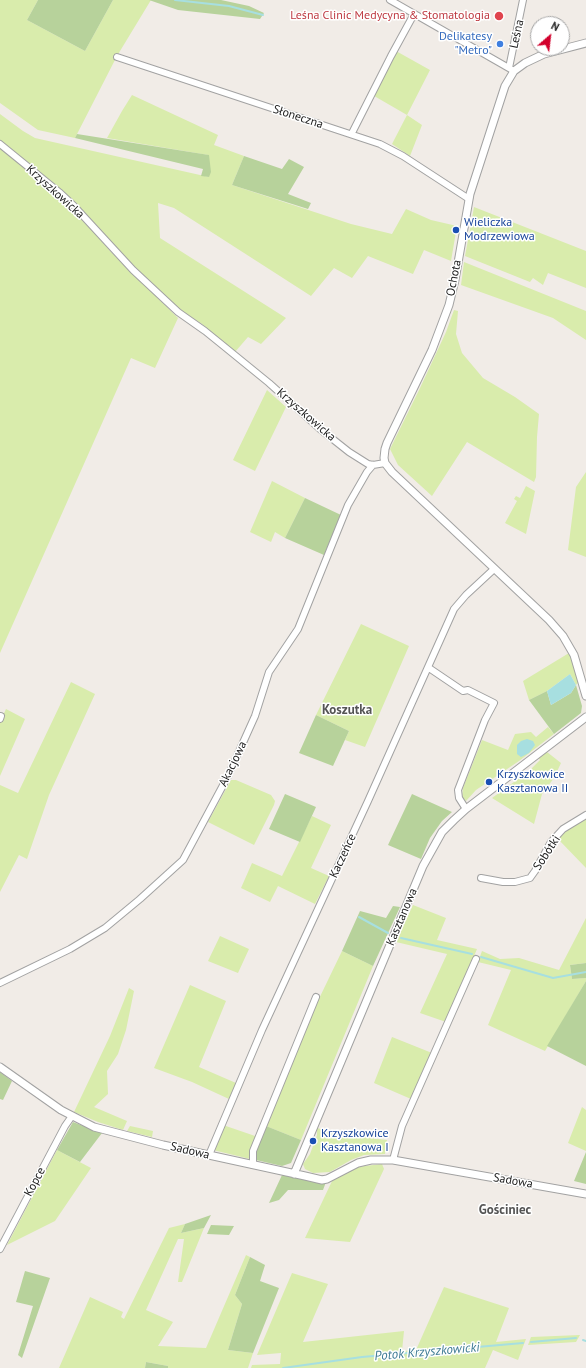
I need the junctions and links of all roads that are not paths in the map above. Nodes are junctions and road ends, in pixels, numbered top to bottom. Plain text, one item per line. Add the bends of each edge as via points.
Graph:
1 (390, 0) edge
2 (524, 0) edge
3 (414, 14) junction
4 (586, 43) edge
5 (117, 57) dead end
6 (512, 70) junction
7 (352, 134) junction
8 (0, 144) edge
9 (469, 199) junction
10 (385, 463) junction
11 (373, 465) junction
12 (494, 569) junction
13 (429, 668) junction
14 (586, 696) edge
15 (586, 717) edge
16 (466, 809) junction
17 (586, 815) edge
18 (481, 878) dead end
19 (476, 959) dead end
20 (0, 983) edge
21 (316, 997) dead end
22 (0, 1067) edge
23 (72, 1116) junction
24 (208, 1155) junction
25 (392, 1160) junction
26 (253, 1165) junction
27 (294, 1174) junction
28 (586, 1194) edge
29 (0, 1249) edge

1 - 3 street
2 - 6 street, Leśna
3 - 6 street
3 - 7 street via 390,56
4 - 6 street, Ochota via 544,54
5 - 7 street, Słoneczna
6 - 9 street, Ochota
7 - 9 street, Słoneczna via 392,149
8 - 11 street, Krzyszkowicka via 74,206 132,270 173,308 269,383 332,439 362,461
9 - 10 street, Ochota via 449,305 432,350 387,443
10 - 11 street
10 - 12 street
11 - 20 street, Akacjowa via 348,506 298,629 269,672 255,716 228,776 183,860 106,928 70,949
12 - 13 street, Kaczeńce via 454,609
12 - 14 street via 563,636 574,655
13 - 16 street via 463,691 468,690 494,703 458,790 459,798
13 - 24 street, Kaczeńce via 262,1030
15 - 16 street, Kasztanowa
16 - 27 street, Kasztanowa via 442,832 423,866
17 - 18 street, Sobótki via 563,829 551,842 530,878 503,882
19 - 25 street via 402,1126
21 - 26 street via 253,1151
22 - 23 street, Sadowa
23 - 24 street, Sadowa via 94,1127
23 - 29 street, Kopce
24 - 26 street, Sadowa
25 - 27 street, Sadowa via 358,1162 322,1180
25 - 28 street, Sadowa
26 - 27 street, Sadowa

